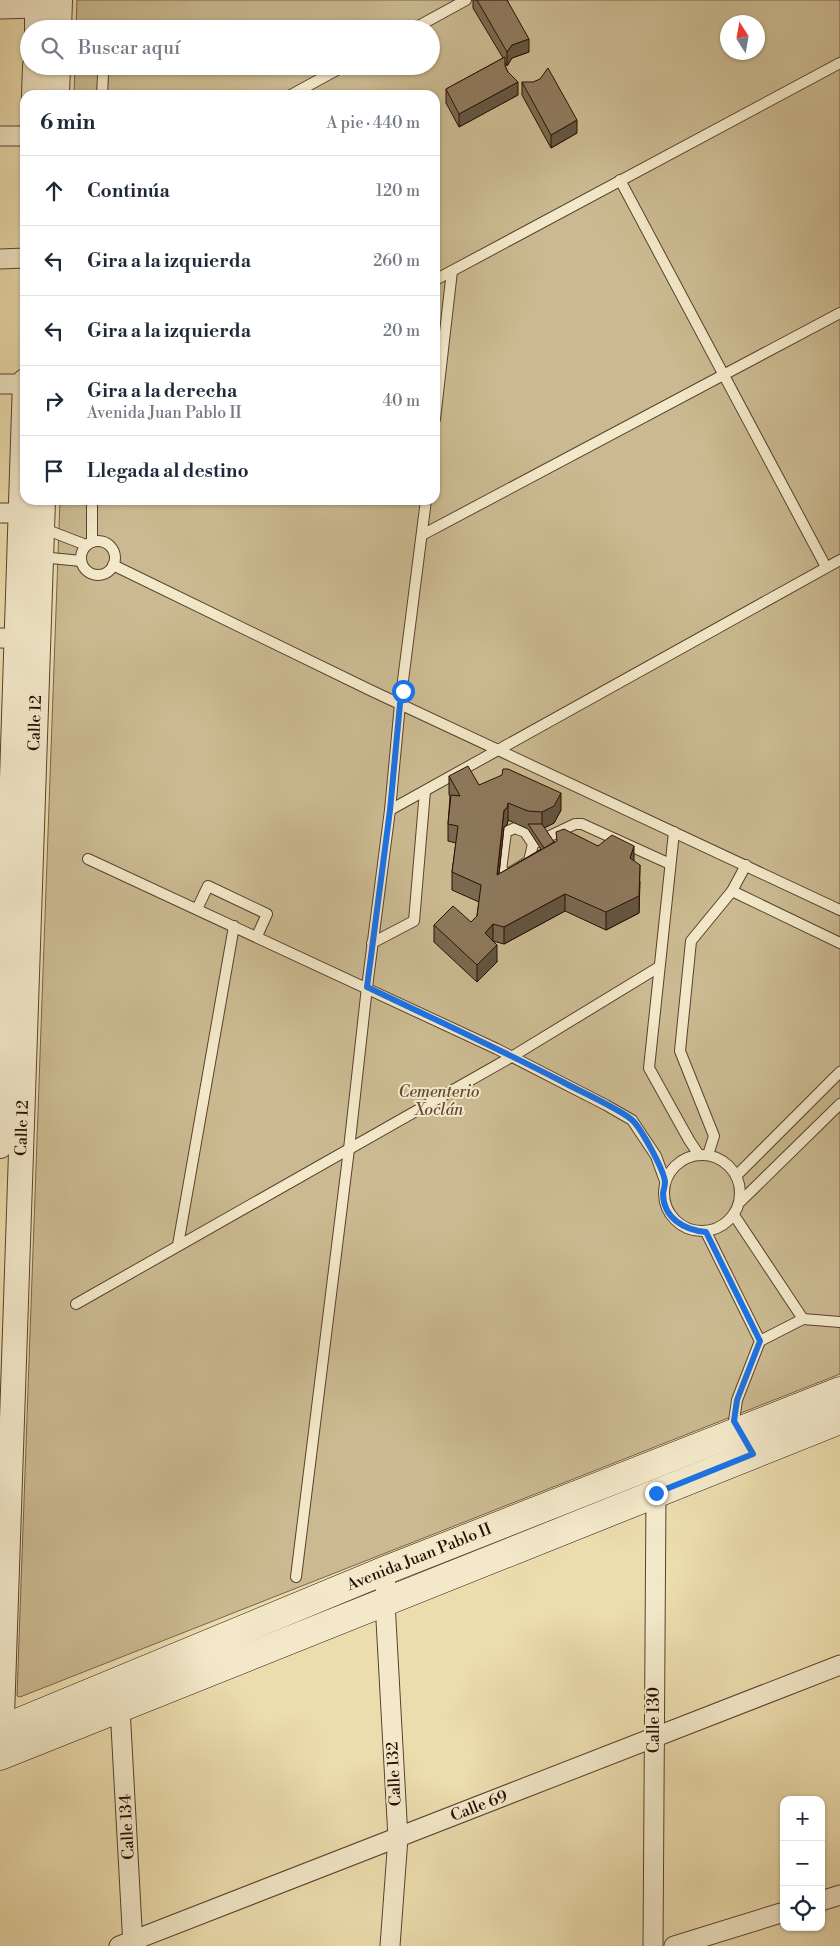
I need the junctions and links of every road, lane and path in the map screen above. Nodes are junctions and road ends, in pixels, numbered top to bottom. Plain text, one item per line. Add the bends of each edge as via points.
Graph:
1 (60, 0) edge
2 (466, 0) edge
3 (0, 9) edge
4 (37, 12) edge
5 (59, 20) edge
6 (429, 20) edge
7 (840, 63) edge
8 (35, 75) edge
9 (58, 75) edge
10 (103, 75) dead end
11 (328, 75) edge
12 (34, 90) edge
13 (57, 90) edge
14 (102, 90) edge
15 (300, 90) edge
16 (0, 136) edge
17 (20, 136) edge
18 (620, 180) junction
19 (20, 258) edge
20 (0, 259) edge
21 (452, 271) junction
22 (440, 277) edge
23 (840, 313) edge
24 (440, 375) edge
25 (725, 375) junction
26 (20, 383) edge
27 (0, 384) edge
28 (20, 426) edge
29 (43, 505) edge
30 (92, 505) edge
31 (425, 505) edge
32 (10, 513) edge
33 (42, 528) junction
34 (422, 535) junction
35 (89, 544) junction
36 (41, 556) junction
37 (840, 560) edge
38 (81, 561) junction
39 (113, 565) junction
40 (826, 567) junction
41 (18, 638) edge
42 (400, 704) junction
43 (500, 750) junction
44 (425, 791) junction
45 (390, 810) junction
46 (674, 832) junction
47 (533, 844) dead end
48 (88, 859) dead end
49 (670, 864) junction
50 (746, 865) junction
51 (732, 891) junction
52 (197, 909) junction
53 (840, 910) edge
54 (234, 926) junction
55 (256, 936) junction
56 (372, 943) junction
57 (840, 943) edge
58 (659, 967) junction
59 (367, 987) junction
60 (10, 1016) edge
61 (513, 1056) junction
62 (840, 1072) edge
63 (840, 1104) edge
64 (0, 1146) edge
65 (349, 1149) junction
66 (703, 1155) junction
67 (736, 1176) junction
68 (665, 1181) junction
69 (740, 1202) junction
70 (734, 1215) junction
71 (706, 1232) junction
72 (178, 1245) junction
73 (76, 1304) dead end
74 (8, 1317) edge
75 (803, 1320) junction
76 (840, 1322) edge
77 (760, 1341) junction
78 (840, 1391) edge
79 (840, 1420) edge
80 (745, 1442) junction
81 (656, 1493) junction
82 (386, 1570) junction
83 (296, 1577) dead end
84 (385, 1602) junction
85 (840, 1666) edge
86 (120, 1708) junction
87 (654, 1738) junction
88 (1, 1743) edge
89 (398, 1838) junction
90 (840, 1895) edge
91 (825, 1900) edge
92 (780, 1913) edge
93 (128, 1944) edge
94 (390, 1946) edge
95 (653, 1946) edge
96 (674, 1946) edge

1 - 5 street
2 - 6 lane
3 - 4 street
7 - 18 lane
8 - 12 street
9 - 13 street
10 - 14 lane
11 - 15 lane
16 - 17 street
18 - 21 lane
18 - 25 lane
19 - 20 street
21 - 22 lane
21 - 24 lane
23 - 25 lane
25 - 34 lane
25 - 40 lane
26 - 27 street
28 - 32 street, Calle 12
29 - 33 street, Calle 12
30 - 35 lane
31 - 34 lane
32 - 41 street, Calle 12
33 - 35 lane
33 - 36 street, Calle 12
34 - 42 lane
35 - 38 lane via 83,550
35 - 39 lane via 103,542 112,549
36 - 38 lane
36 - 41 street, Calle 12
37 - 40 lane
38 - 39 lane via 86,570 96,574 106,573
39 - 42 lane
40 - 43 lane
41 - 60 street, Calle 12
42 - 43 lane
42 - 45 lane
43 - 44 lane
43 - 46 lane
44 - 45 lane
44 - 56 lane via 414,922
45 - 56 lane
46 - 49 lane
46 - 50 lane
47 - 49 lane via 562,829 582,824
48 - 52 lane
49 - 58 lane
50 - 51 lane
50 - 53 lane
51 - 57 lane
51 - 66 lane via 691,941 680,1051 714,1136
52 - 54 lane
52 - 55 lane via 208,886 267,914
54 - 55 lane
54 - 72 lane
55 - 59 lane
56 - 59 lane
58 - 61 lane
58 - 66 lane via 649,1068 689,1140
59 - 61 lane
59 - 65 lane
60 - 64 street, Calle 12
60 - 74 street, Calle 12
61 - 65 lane
61 - 68 lane via 632,1120 656,1156
62 - 67 lane
63 - 69 lane
65 - 72 lane
65 - 83 lane
66 - 67 lane via 718,1158
66 - 68 lane via 690,1156 680,1162
67 - 69 lane via 741,1191
68 - 71 lane via 665,1206 672,1217 681,1226
69 - 70 lane
70 - 71 lane via 726,1224
70 - 75 lane
71 - 77 lane
72 - 73 lane
74 - 88 street, Calle 12
75 - 76 lane
75 - 77 lane
77 - 80 lane via 737,1400 734,1421
78 - 80 main road, Avenida Juan Pablo II
79 - 80 main road, Avenida Juan Pablo II
80 - 81 main road, Avenida Juan Pablo II
80 - 82 main road, Avenida Juan Pablo II
81 - 84 main road, Avenida Juan Pablo II
81 - 87 street, Calle 130
82 - 84 street, Calle 132
82 - 88 main road, Avenida Juan Pablo II
84 - 86 main road, Avenida Juan Pablo II
84 - 89 street, Calle 132
85 - 87 street, Calle 69
86 - 88 main road, Avenida Juan Pablo II
86 - 93 street, Calle 134
87 - 89 street, Calle 69
87 - 95 street, Calle 130
89 - 93 street, Calle 69
89 - 94 street, Calle 132
90 - 91 street
92 - 96 street

